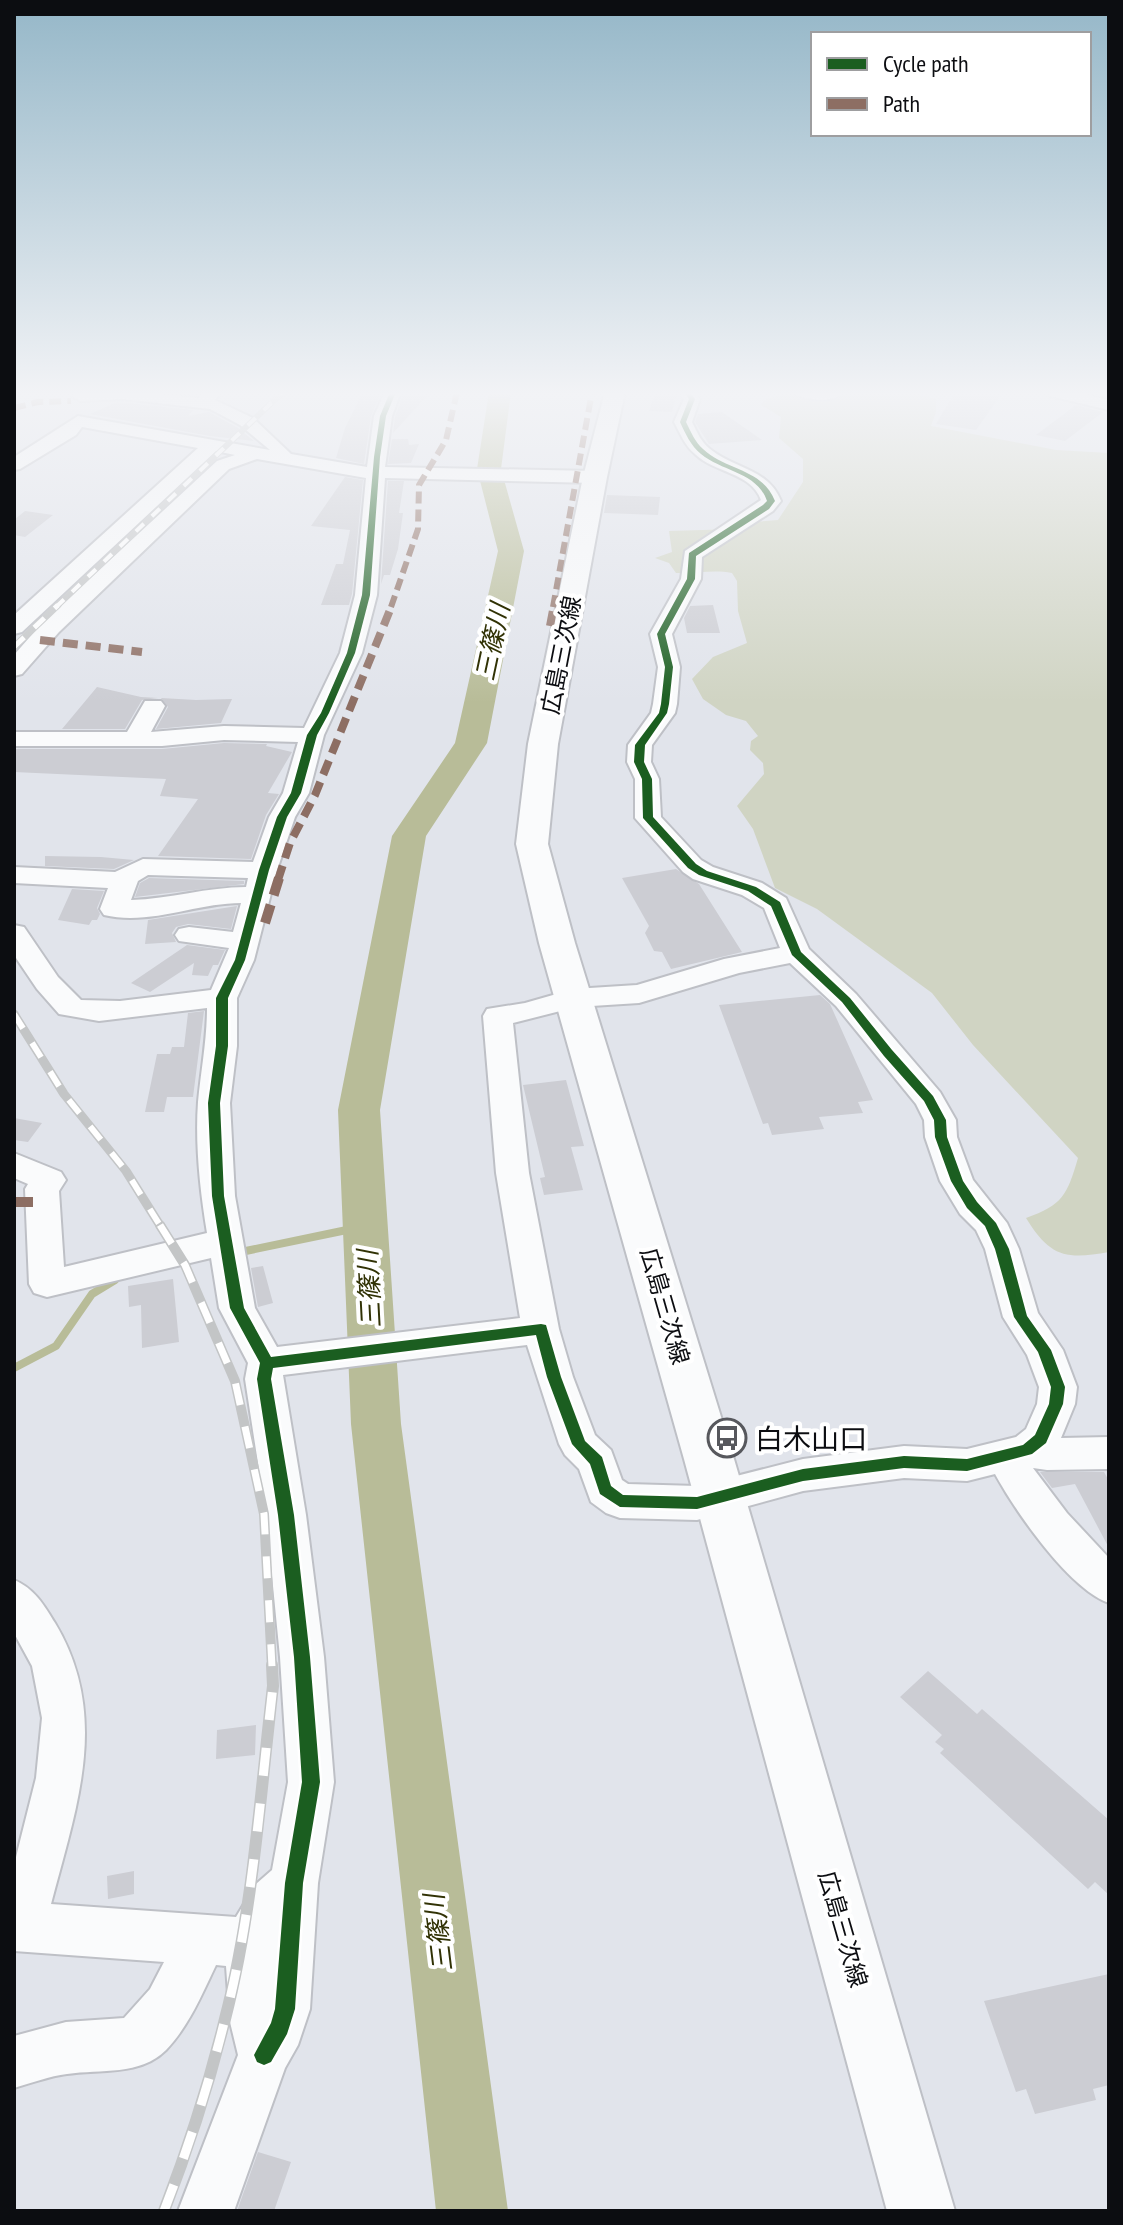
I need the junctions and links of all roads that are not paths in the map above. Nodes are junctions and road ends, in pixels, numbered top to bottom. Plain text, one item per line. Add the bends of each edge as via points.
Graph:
1 (157, 496) edge
2 (190, 496) edge
3 (374, 496) edge
4 (580, 496) edge
5 (769, 496) edge
6 (14, 627) edge
7 (14, 669) edge
8 (153, 706) dead end
9 (312, 735) junction
10 (136, 738) junction
11 (14, 739) edge
12 (14, 875) edge
13 (124, 881) junction
14 (261, 882) junction
15 (14, 933) edge
16 (189, 935) dead end
17 (246, 942) junction
18 (796, 953) junction
19 (222, 998) junction
20 (574, 998) junction
21 (14, 1164) edge
22 (226, 1243) junction
23 (534, 1330) junction
24 (273, 1362) junction
25 (1109, 1453) edge
26 (1016, 1454) junction
27 (720, 1499) junction
28 (1109, 1585) edge
29 (14, 1599) edge
30 (294, 1883) junction
31 (18, 1926) edge
32 (226, 1941) junction
33 (264, 2055) junction
34 (14, 2062) edge
35 (206, 2211) edge
36 (921, 2211) edge

1 - 6 street
2 - 7 street via 51,627
3 - 9 street via 366,595 351,653
4 - 20 main road, 広島三次線 via 532,844
5 - 18 street via 771,501 756,514 696,550 690,559 691,579 661,634 669,679 663,713 640,745 639,762 647,779 648,818 657,830 703,873 752,889 776,904
8 - 10 street
9 - 10 street
9 - 14 street
10 - 11 street
12 - 13 street
13 - 14 street via 143,867
13 - 14 street via 114,909 151,908
14 - 17 street
15 - 19 street via 63,1000 77,1010
16 - 17 street
17 - 19 street
18 - 20 street via 639,994
18 - 26 street via 846,1000 929,1099 957,1181 990,1223 1002,1249 1021,1317 1044,1350 1058,1387 1041,1439
19 - 22 street via 214,1103
20 - 23 street via 498,1016 501,1097
20 - 27 main road, 広島三次線
21 - 22 street via 49,1180 42,1189 47,1284
22 - 24 street via 237,1308
23 - 24 street
23 - 27 street via 579,1444 597,1461 605,1490 620,1501 676,1504
24 - 30 street via 264,1379 286,1515 311,1782
25 - 26 street
26 - 27 street via 967,1465 904,1462 803,1475
26 - 28 street via 1029,1497 1062,1540
27 - 36 main road, 広島三次線
29 - 31 street via 56,1669 64,1718 57,1785
30 - 32 street
30 - 33 street via 285,2009
31 - 32 street
32 - 33 street
32 - 34 street via 147,2033 132,2043 66,2048
33 - 35 street

